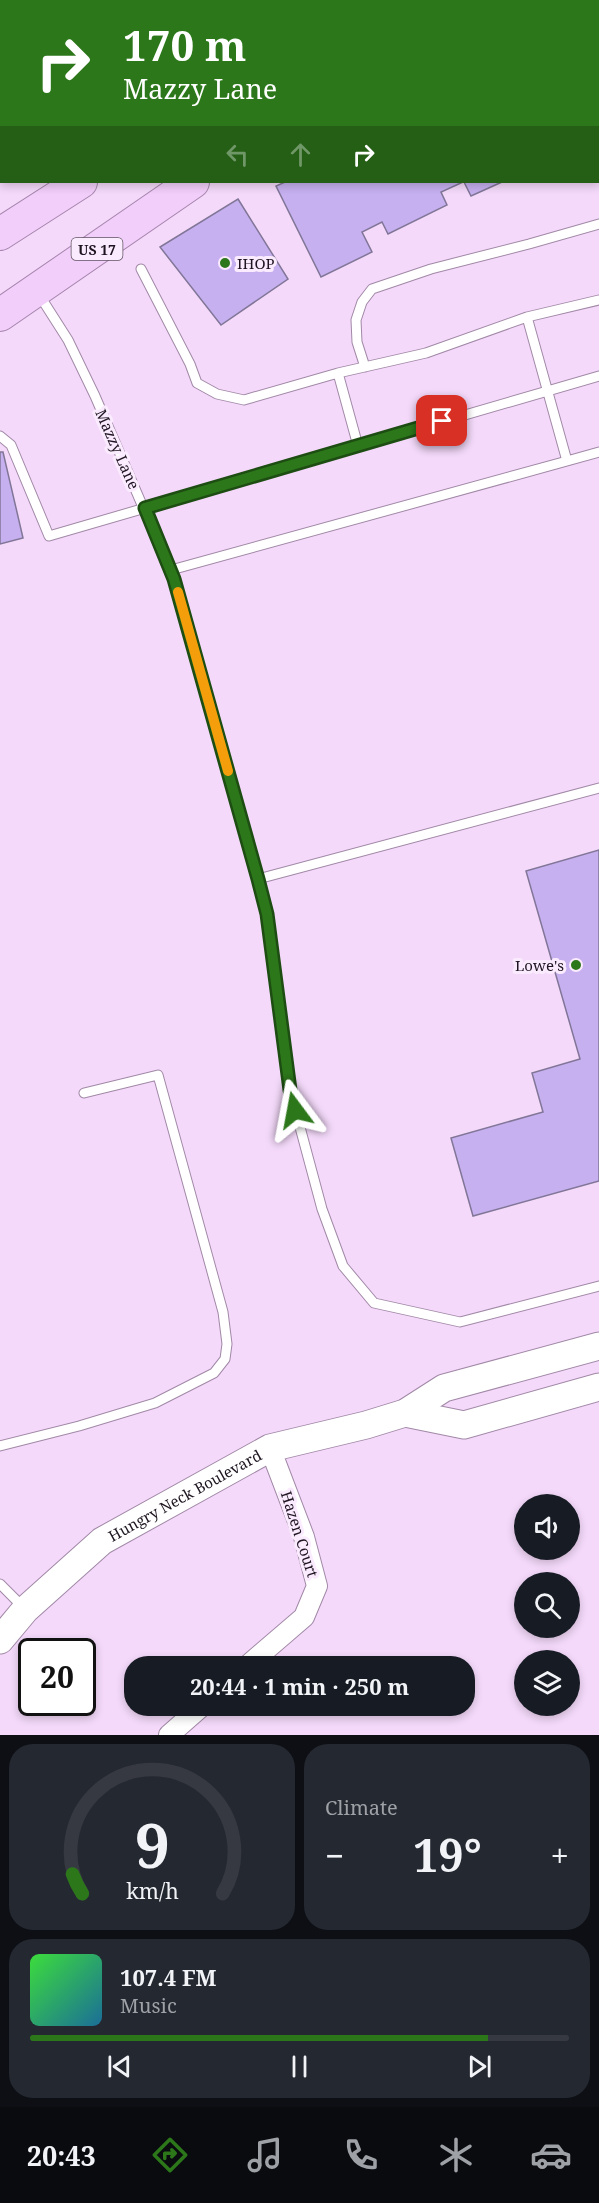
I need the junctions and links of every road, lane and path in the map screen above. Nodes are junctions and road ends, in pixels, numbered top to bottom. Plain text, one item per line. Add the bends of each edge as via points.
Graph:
1 (79, 183) edge
2 (193, 183) edge
3 (599, 224) edge
4 (0, 234) edge
5 (141, 269) dead end
6 (37, 291) junction
7 (599, 300) edge
8 (0, 315) edge
9 (527, 317) junction
10 (365, 367) junction
11 (338, 373) junction
12 (599, 376) edge
13 (547, 391) junction
14 (0, 436) edge
15 (358, 446) junction
16 (599, 452) edge
17 (567, 461) junction
18 (145, 508) junction
19 (171, 570) junction
20 (599, 788) edge
21 (258, 879) junction
22 (84, 1093) dead end
23 (599, 1286) edge
24 (599, 1346) edge
25 (599, 1388) edge
26 (405, 1413) junction
27 (0, 1446) edge
28 (270, 1448) junction
29 (0, 1584) edge
30 (25, 1610) junction
31 (0, 1640) edge
32 (259, 1656) edge
33 (191, 1716) edge
34 (169, 1735) edge

1 - 4 highway
2 - 6 highway, US 17
3 - 10 lane via 372,289 356,320 357,342
5 - 11 lane via 197,383 217,394 244,400
6 - 8 highway, US 17
6 - 18 lane, Mazzy Lane via 68,340
7 - 9 lane
9 - 10 lane via 426,353
9 - 13 lane
10 - 11 lane
11 - 15 lane
12 - 13 lane, Mazzy Lane
13 - 15 lane, Mazzy Lane
13 - 17 lane
14 - 18 lane via 11,445 49,536
15 - 18 lane, Mazzy Lane
16 - 17 lane
17 - 19 lane
18 - 19 lane
19 - 21 lane
20 - 21 lane
21 - 23 lane via 267,914 290,1090 321,1209 343,1266 374,1304 460,1322
22 - 27 lane via 158,1075 223,1312 225,1359 214,1373 155,1403
24 - 26 main road, Hungry Neck Boulevard via 444,1388
25 - 26 main road, Hungry Neck Boulevard via 464,1425
26 - 28 main road, Hungry Neck Boulevard
28 - 30 main road, Hungry Neck Boulevard via 102,1541
28 - 32 street, Hazen Court via 304,1537 317,1586 304,1617
29 - 30 lane
30 - 31 main road, Hungry Neck Boulevard
33 - 34 street

